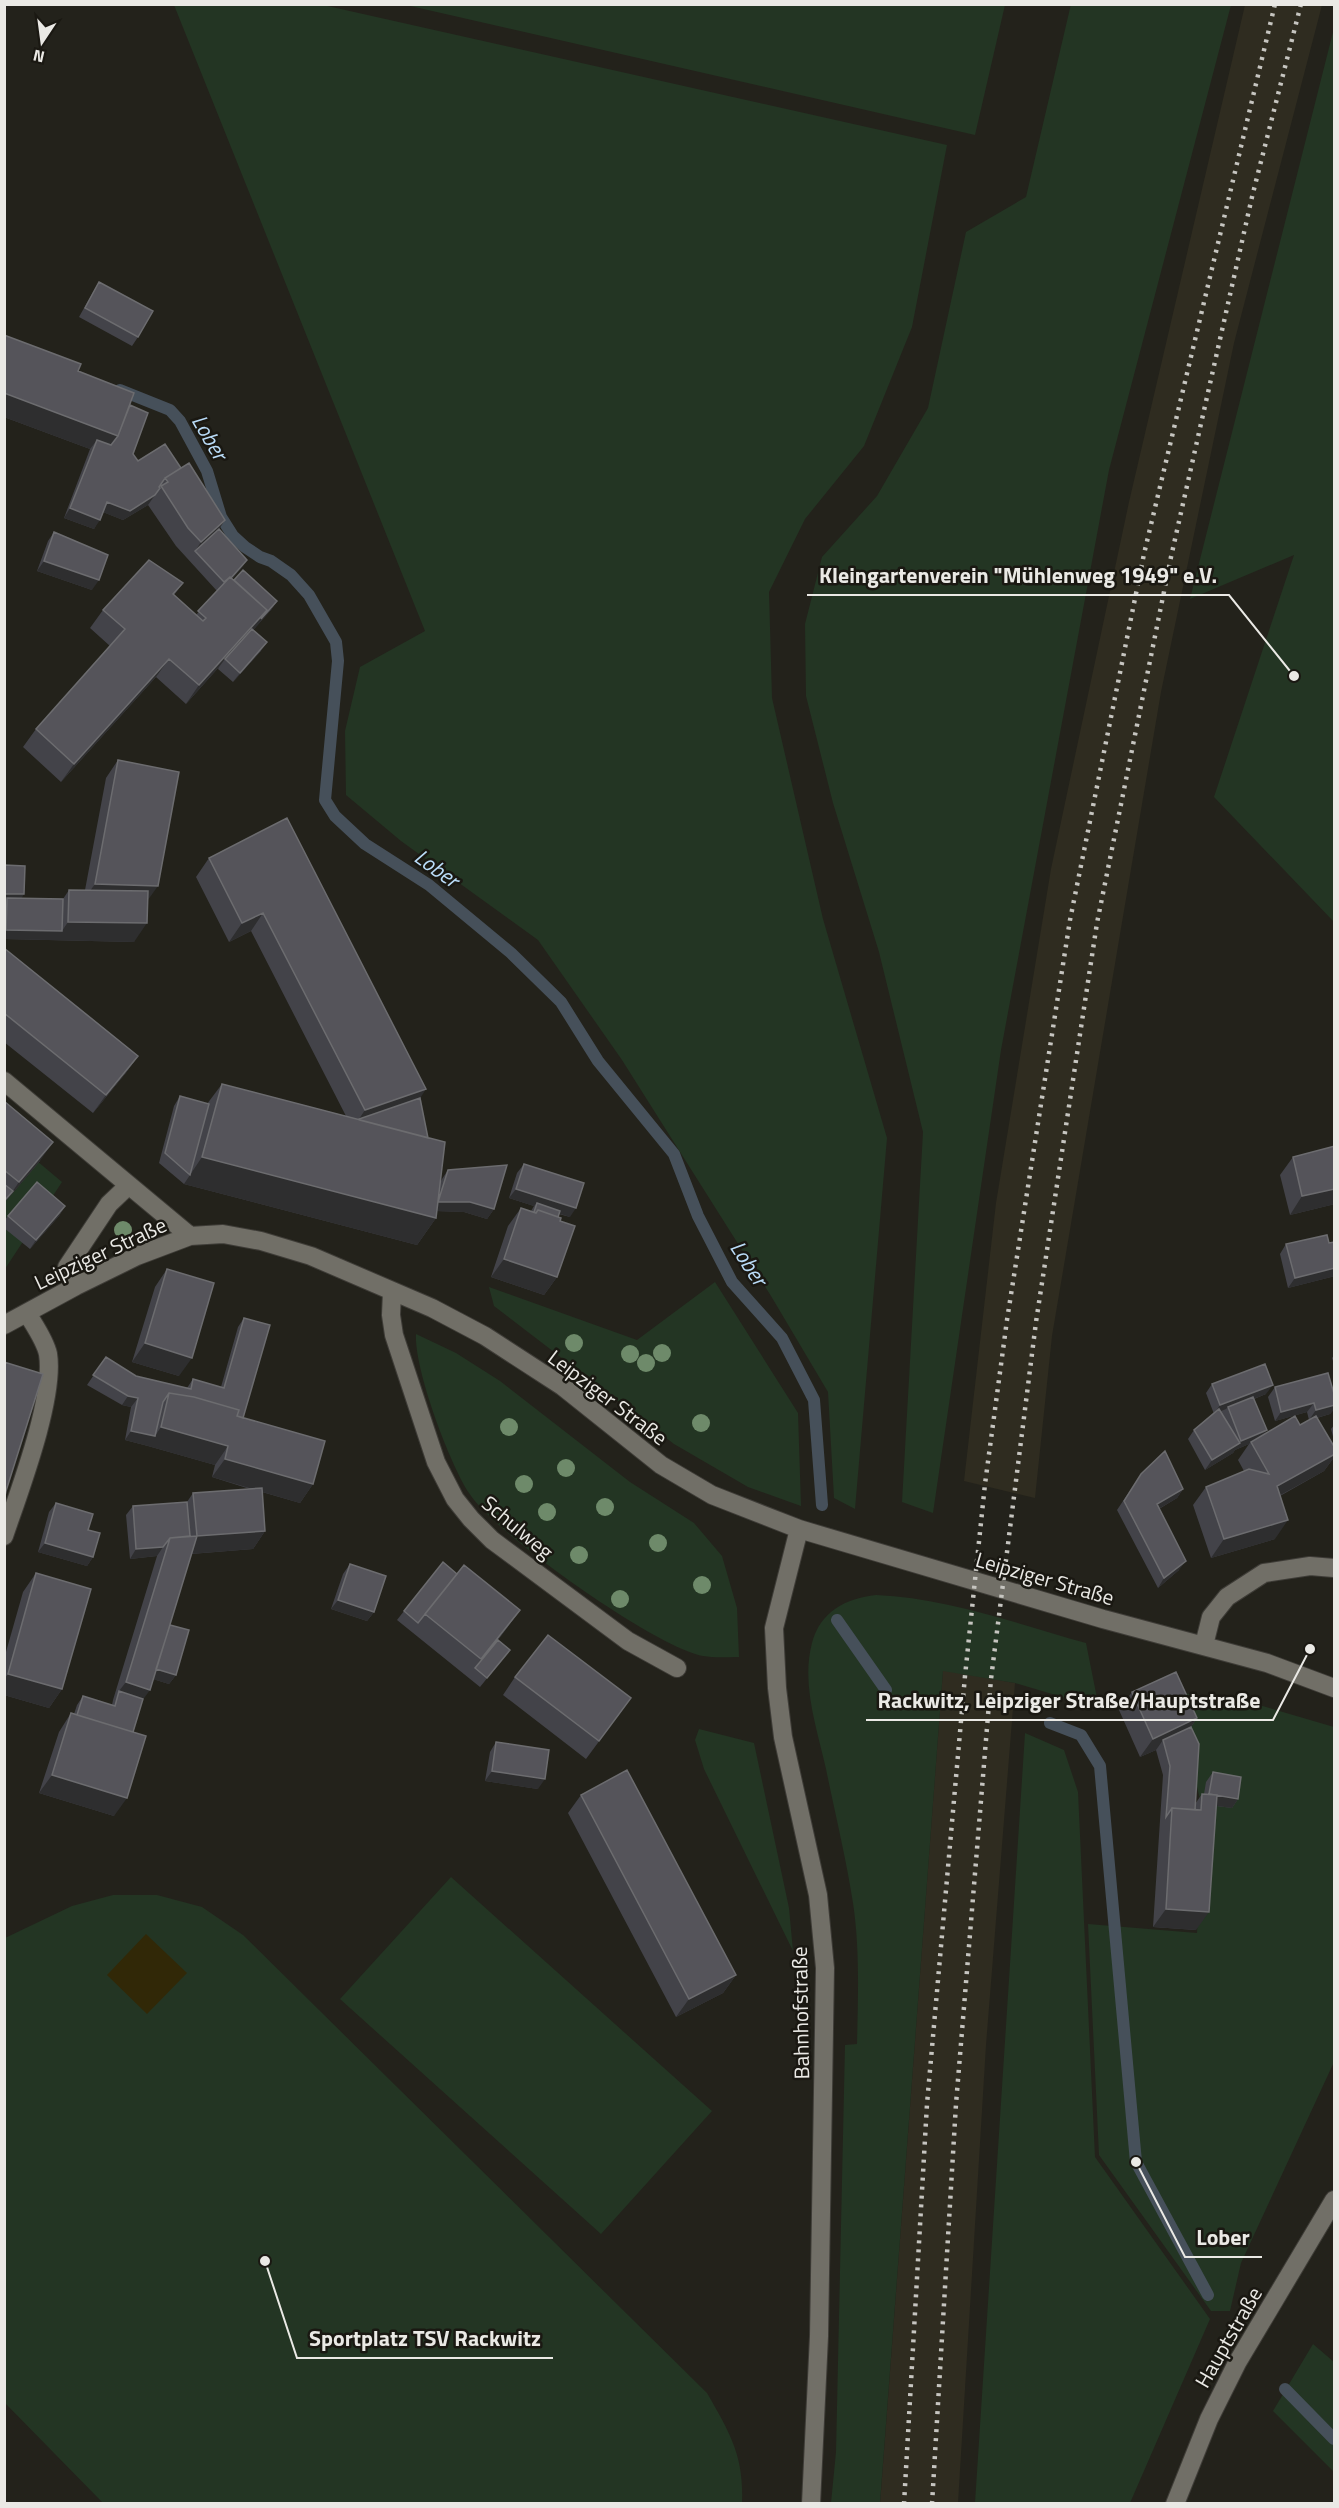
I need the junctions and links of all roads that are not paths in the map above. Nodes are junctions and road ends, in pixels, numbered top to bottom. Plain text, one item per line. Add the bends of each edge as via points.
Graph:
1 (4, 1081) edge
2 (129, 1185) junction
3 (190, 1236) junction
4 (76, 1286) junction
5 (392, 1292) junction
6 (27, 1313) junction
7 (4, 1325) edge
8 (799, 1529) junction
9 (4, 1536) edge
10 (1335, 1568) edge
11 (1204, 1645) junction
12 (677, 1668) dead end
13 (1335, 1688) edge
14 (1335, 2200) edge
15 (811, 2504) edge
16 (1175, 2504) edge

1 - 2 street
2 - 3 street
2 - 4 street via 109,1204 67,1267
3 - 4 street, Leipziger Straße
3 - 5 street, Leipziger Straße via 223,1234 261,1241 311,1256
4 - 6 street, Leipziger Straße
5 - 8 street, Leipziger Straße via 485,1336 562,1386 661,1465 712,1495
5 - 12 street, Schulweg via 394,1335 436,1462 455,1500 492,1540 628,1641
6 - 7 street, Leipziger Straße
6 - 9 street via 48,1353 47,1383 35,1440
8 - 11 street, Leipziger Straße
8 - 15 street, Bahnhofstraße via 774,1628 783,1737 818,1895 825,1968 819,2316
10 - 11 street via 1310,1566 1264,1573 1227,1597 1211,1617
11 - 13 street, Leipziger Straße
14 - 16 street, Hauptstraße via 1237,2362

